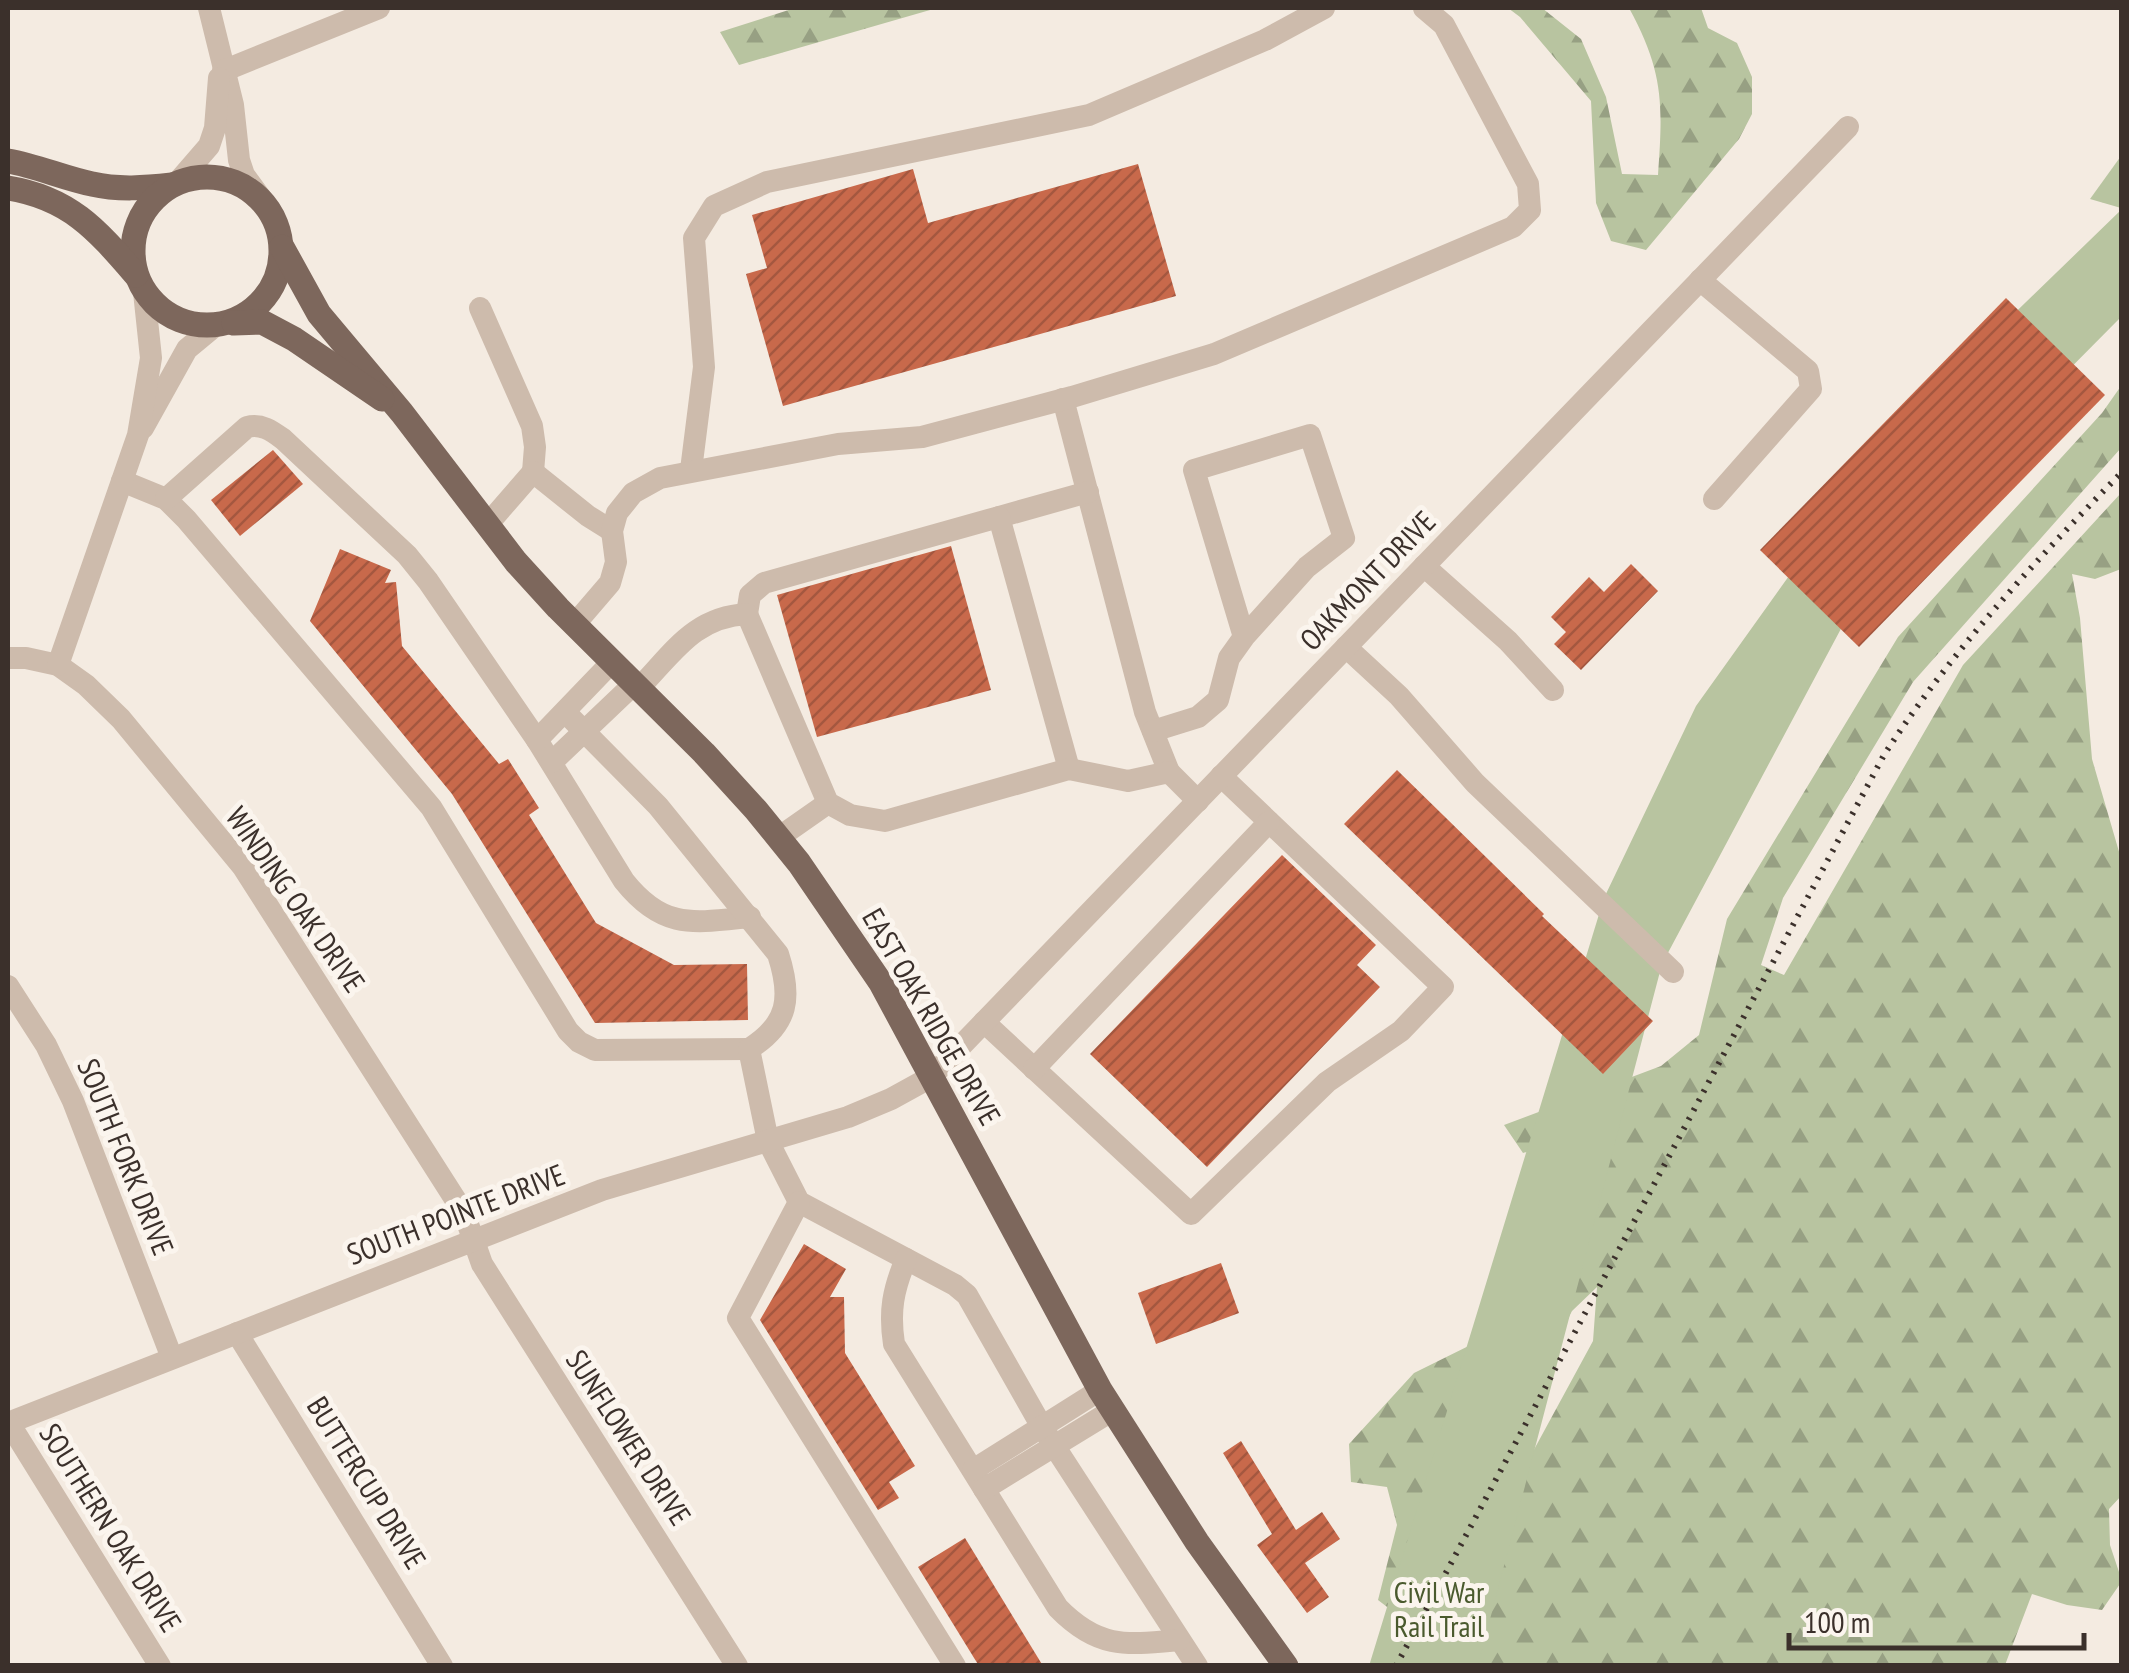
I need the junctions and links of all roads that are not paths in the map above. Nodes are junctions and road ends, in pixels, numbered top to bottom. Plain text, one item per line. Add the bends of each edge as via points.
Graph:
1 (208, 8) edge
2 (380, 8) edge
3 (1324, 8) edge
4 (1424, 8) edge
5 (223, 70) junction
6 (1848, 127) dead end
7 (8, 161) edge
8 (174, 184) junction
9 (8, 188) edge
10 (263, 201) junction
11 (282, 247) junction
12 (1700, 280) junction
13 (141, 284) junction
14 (480, 308) dead end
15 (223, 324) junction
16 (1063, 400) junction
17 (402, 413) junction
18 (138, 434) junction
19 (691, 470) junction
20 (533, 472) junction
21 (122, 482) junction
22 (1088, 492) junction
23 (166, 499) junction
24 (1714, 499) dead end
25 (1000, 518) junction
26 (487, 525) junction
27 (612, 531) junction
28 (1424, 566) junction
29 (748, 614) junction
30 (574, 625) junction
31 (1244, 637) junction
32 (1346, 647) junction
33 (8, 658) edge
34 (612, 662) junction
35 (58, 665) junction
36 (636, 686) junction
37 (1553, 690) dead end
38 (566, 713) junction
39 (584, 732) junction
40 (1153, 732) junction
41 (537, 740) junction
42 (552, 762) junction
43 (1069, 769) junction
44 (1169, 772) junction
45 (1221, 776) junction
46 (1198, 801) junction
47 (828, 803) junction
48 (1269, 822) junction
49 (778, 838) junction
50 (750, 917) junction
51 (1673, 972) dead end
52 (8, 986) edge
53 (984, 1022) junction
54 (749, 1048) junction
55 (1034, 1068) junction
56 (931, 1077) junction
57 (768, 1141) junction
58 (799, 1202) junction
59 (474, 1241) junction
60 (906, 1258) junction
61 (237, 1333) junction
62 (172, 1358) junction
63 (1106, 1400) junction
64 (8, 1423) edge
65 (1049, 1436) junction
66 (979, 1480) junction
67 (1179, 1640) junction
68 (160, 1666) edge
69 (442, 1666) edge
70 (737, 1666) edge
71 (955, 1666) edge
72 (1197, 1666) edge
73 (1286, 1666) edge

1 - 5 street
2 - 5 street
3 - 19 street via 1090,116 767,182 714,206 694,238 704,368
4 - 16 street via 1444,25 1528,184 1530,210 1512,228 1214,354
5 - 8 street via 209,146
5 - 10 street via 239,160
6 - 12 street, OAKMONT DRIVE
7 - 8 main road via 90,184
8 - 10 main road via 220,177
8 - 13 main road via 138,220 132,244
9 - 13 main road via 70,208
10 - 11 main road
11 - 15 main road via 269,294 252,312
11 - 17 main road, EAST OAK RIDGE DRIVE via 319,314
12 - 24 street via 1808,372 1811,389
12 - 28 street, OAKMONT DRIVE
13 - 15 main road via 161,310 183,322
13 - 18 street via 150,358
14 - 20 street via 532,426
15 - 17 main road, EAST OAK RIDGE DRIVE via 262,322
15 - 18 street via 187,349
16 - 19 street via 922,436
16 - 22 street
17 - 26 main road, EAST OAK RIDGE DRIVE
18 - 21 street
19 - 27 street via 633,493
20 - 26 street
20 - 27 street
21 - 23 street
21 - 35 street
22 - 25 street
22 - 40 street
23 - 41 street via 246,428 269,429 428,581
23 - 54 street via 432,807 568,1031 595,1050
25 - 29 street via 764,583 750,595
25 - 43 street
26 - 30 main road, EAST OAK RIDGE DRIVE
27 - 30 street via 616,562 610,583
28 - 32 street, OAKMONT DRIVE
28 - 37 street
29 - 36 street via 700,625
29 - 47 street
30 - 34 main road, EAST OAK RIDGE DRIVE
31 - 31 street via 1307,567 1344,538 1310,435 1194,470
31 - 40 street via 1229,658 1218,700 1198,717
32 - 45 street, OAKMONT DRIVE
32 - 51 street via 1475,783
33 - 35 street
34 - 36 main road, EAST OAK RIDGE DRIVE
34 - 38 street
35 - 59 street, WINDING OAK DRIVE via 121,719 243,867 464,1214
36 - 39 street
36 - 49 main road, EAST OAK RIDGE DRIVE
38 - 39 street
38 - 41 street
39 - 42 street
39 - 50 street via 658,806
40 - 44 street
41 - 42 street
42 - 50 street via 624,881 655,912 682,921
43 - 44 street via 1128,781
43 - 47 street via 884,821
44 - 46 street
45 - 46 street, OAKMONT DRIVE
45 - 48 street
46 - 53 street, OAKMONT DRIVE
47 - 49 street
48 - 55 street
48 - 55 street via 1444,986 1412,1020 1327,1082 1190,1214
49 - 56 main road, EAST OAK RIDGE DRIVE via 881,983
50 - 54 street via 778,954 785,1003 769,1036
52 - 62 street, SOUTH FORK DRIVE via 73,1100
53 - 55 street
53 - 56 street, OAKMONT DRIVE
54 - 57 street
56 - 57 street, SOUTH POINTE DRIVE via 848,1117
56 - 63 main road, EAST OAK RIDGE DRIVE
57 - 58 street
57 - 59 street, SOUTH POINTE DRIVE via 602,1190
58 - 60 street
58 - 71 street via 738,1318
59 - 61 street, SOUTH POINTE DRIVE
59 - 70 street, SUNFLOWER DRIVE via 482,1264
60 - 65 street via 967,1296
60 - 66 street via 891,1295 894,1344
61 - 62 street, SOUTH POINTE DRIVE
61 - 69 street, BUTTERCUP DRIVE
62 - 64 street, SOUTH POINTE DRIVE
63 - 65 street
63 - 73 main road, EAST OAK RIDGE DRIVE
64 - 68 street, SOUTHERN OAK DRIVE
65 - 66 street
65 - 67 street
66 - 67 street via 1073,1624 1110,1643
67 - 72 street

